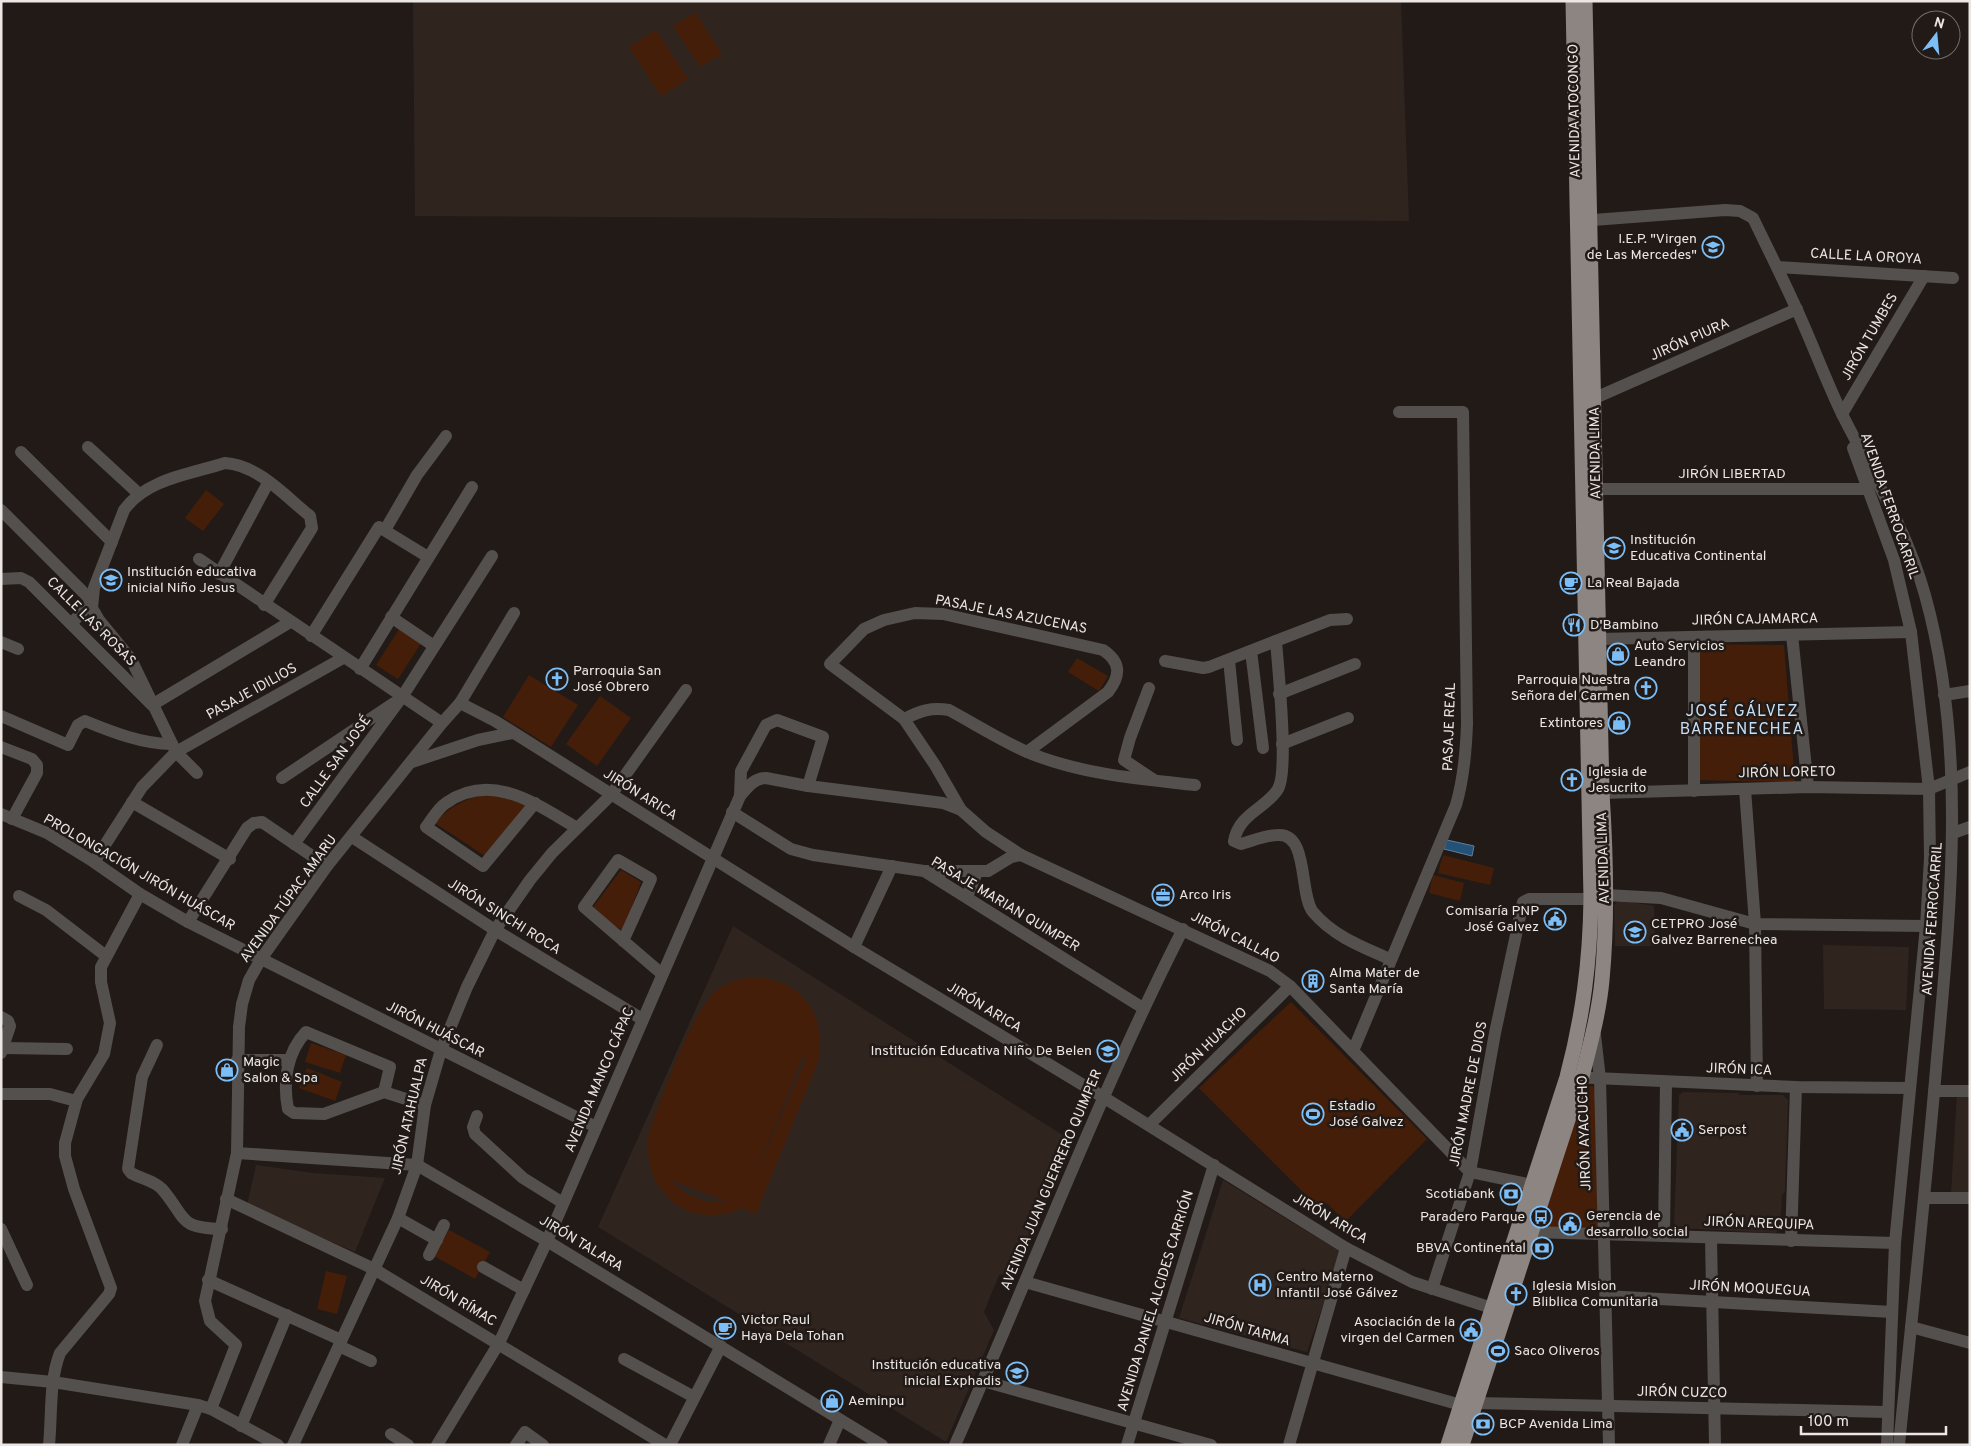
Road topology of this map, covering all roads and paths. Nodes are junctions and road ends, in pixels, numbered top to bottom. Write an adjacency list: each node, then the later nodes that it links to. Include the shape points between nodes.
1 (1573, 1): 3 (main road, AVENIDA ATOCONGO)
2 (1585, 1): 3 (main road, AVENIDA ATOCONGO)
3 (1584, 220): 4 (street, AVENIDA FERROCARRIL, via 1740,211 1753,218); 8 (main road, AVENIDA LIMA); 104 (main road, AVENIDA LIMA)
4 (1777, 267): 5 (street, CALLE LA OROYA); 7 (street, AVENIDA FERROCARRIL)
5 (1924, 276): 6 (street, CALLE LA OROYA); 10 (street, JIRÓN TUMBES)
6 (1953, 278)
7 (1797, 309): 8 (street, JIRÓN PIURA); 10 (street, AVENIDA FERROCARRIL)
8 (1595, 398): 17 (main road, AVENIDA LIMA)
9 (1399, 412): 113 (street, PASAJE REAL, via 1463,412 1467,724 1462,784 1456,805)
10 (1842, 414): 16 (street, AVENIDA FERROCARRIL); 53 (street, AVENIDA FERROCARRIL, via 1885,494 1914,558 1934,632)
11 (446, 436): 20 (street, via 417,475)
12 (88, 447): 18 (street)
13 (21, 452): 21 (street)
14 (268, 483): 18 (street, via 249,468 225,463 161,483); 25 (street); 28 (street, via 310,516 313,522)
15 (472, 486): 23 (street)
16 (1867, 488): 17 (street, JIRÓN LIBERTAD); 34 (street, AVENIDA FERROCARRIL, via 1894,560)
17 (1597, 489): 38 (main road, AVENIDA LIMA)
18 (139, 494): 21 (street, via 124,510)
19 (1, 510): 27 (street)
20 (385, 530): 23 (street); 36 (street, via 379,527)
21 (112, 542): 27 (street)
22 (492, 556): 41 (street, CALLE SAN JOSÉ)
23 (428, 557): 30 (street)
24 (199, 560): 25 (street)
25 (219, 574): 28 (street)
26 (1, 579): 32 (street, CALLE LAS ROSAS, via 21,578 28,582)
27 (92, 601): 32 (street); 56 (street, via 95,614 131,659)
28 (264, 605): 33 (street)
29 (514, 613): 55 (street, AVENIDA TÚPAC AMARU)
30 (391, 617): 41 (street); 48 (street)
31 (1347, 619): 39 (street, via 1330,620)
32 (72, 622): 56 (street, CALLE LAS ROSAS)
33 (290, 622): 36 (street); 56 (street)
34 (1911, 632): 35 (street, JIRÓN CAJAMARCA); 78 (street, AVENIDA FERROCARRIL)
35 (1792, 635): 37 (street, JIRÓN CAJAMARCA); 76 (street)
36 (311, 636): 44 (street)
37 (1694, 637): 38 (street, JIRÓN CAJAMARCA); 79 (street)
38 (1599, 639): 80 (main road, AVENIDA LIMA)
39 (1276, 641): 43 (street); 52 (street)
40 (1, 642): 42 (street)
41 (434, 646): 54 (street, CALLE SAN JOSÉ)
42 (18, 649)
43 (1251, 651): 45 (street); 66 (street)
44 (343, 658): 48 (street); 65 (street, PASAJE IDILIOS)
45 (1229, 660): 46 (street, via 1203,668); 62 (street)
46 (1165, 661)
47 (1355, 664): 52 (street)
48 (360, 669): 54 (street)
49 (1149, 688): 73 (street, via 1124,760)
50 (686, 690): 81 (street, JIRÓN ATAHUALPA)
51 (1970, 691): 53 (street)
52 (1279, 694): 63 (street)
53 (1944, 695): 72 (street, AVENIDA FERROCARRIL)
54 (402, 697): 60 (street); 71 (street); 92 (street, CALLE SAN JOSÉ)
55 (460, 703): 60 (street, AVENIDA TÚPAC AMARU); 61 (street, JIRÓN ARICA)
56 (152, 705): 65 (street)
57 (1, 716): 65 (street, via 68,745 78,725 85,721 115,733)
58 (1348, 718): 63 (street)
59 (904, 719): 67 (street, via 923,710 949,710); 67 (street, PASAJE LAS AZUCENAS, via 830,664 864,629 884,620 915,613 943,614 1103,650 1112,655 1118,671 1115,684 1108,692); 85 (street)
60 (442, 722): 68 (street, AVENIDA TÚPAC AMARU)
61 (512, 733): 68 (street, via 478,740); 81 (street, JIRÓN ARICA)
62 (1237, 740)
63 (1282, 744): 113 (street, via 1280,784 1276,793 1251,812 1234,841 1241,844 1277,834 1293,841 1301,861 1312,912 1339,936)
64 (1, 747): 87 (street, via 32,759 38,766 37,773)
65 (174, 748): 70 (street); 83 (street, PASAJE IDILIOS)
66 (1263, 748)
67 (1027, 752): 73 (street, via 1118,776)
68 (412, 762): 91 (street, AVENIDA TÚPAC AMARU)
69 (1970, 772): 72 (street, JIRÓN LORETO)
70 (197, 773)
71 (282, 778)
72 (1952, 778): 78 (street, JIRÓN LORETO); 90 (street, AVENIDA FERROCARRIL)
73 (1155, 780): 75 (street)
74 (808, 786): 82 (street, via 759,778); 82 (street, AVENIDA MANCO CÁPAC, via 823,737 777,720 766,725 741,771); 85 (street, via 943,803)
75 (1195, 786)
76 (1808, 787): 77 (street, JIRÓN LORETO); 78 (street, JIRÓN LORETO)
77 (1745, 789): 79 (street, JIRÓN LORETO); 106 (street)
78 (1929, 789): 107 (street, AVENIDA FERROCARRIL, via 1930,858)
79 (1694, 791): 80 (street, JIRÓN LORETO)
80 (1602, 793): 104 (main road, AVENIDA LIMA)
81 (611, 794): 89 (street, JIRÓN ATAHUALPA); 95 (street, JIRÓN ARICA)
82 (740, 796): 86 (street, AVENIDA MANCO CÁPAC)
83 (132, 802): 94 (street); 96 (street, PASAJE IDILIOS)
84 (534, 803): 84 (street, via 518,794 488,788 463,793 444,804 426,826 483,866); 89 (street)
85 (961, 810): 93 (street, JIRÓN CALLAO, via 986,832)
86 (732, 812): 95 (street, AVENIDA MANCO CÁPAC); 98 (street, PASAJE MARIAN QUIMPER, via 791,849)
87 (7, 817): 96 (street, PROLONGACIÓN JIRÓN HUÁSCAR, via 47,833)
88 (1970, 827): 90 (street)
89 (577, 828): 109 (street, JIRÓN ATAHUALPA, via 530,880)
90 (1954, 833): 134 (street, AVENIDA FERROCARRIL)
91 (352, 837): 97 (street, AVENIDA TÚPAC AMARU); 109 (street, JIRÓN SINCHI ROCA)
92 (294, 844): 94 (street, via 262,822 254,823); 97 (street)
93 (1022, 855): 100 (street, via 1011,857 988,871); 108 (street, JIRÓN CALLAO)
94 (230, 859): 105 (street)
95 (713, 859): 111 (street, JIRÓN ARICA); 115 (street, AVENIDA MANCO CÁPAC)
96 (94, 862): 101 (street, PROLONGACIÓN JIRÓN HUÁSCAR)
97 (327, 866): 114 (street, AVENIDA TÚPAC AMARU)
98 (892, 866): 99 (street, PASAJE MARIAN QUIMPER); 111 (street)
99 (924, 871): 100 (street); 103 (street, PASAJE MARIAN QUIMPER)
100 (976, 872): 103 (street)
101 (140, 894): 105 (street, PROLONGACIÓN JIRÓN HUÁSCAR); 112 (street)
102 (19, 896): 112 (street, via 46,910)
103 (967, 897): 117 (street, PASAJE MARIAN QUIMPER)
104 (1599, 897): 106 (street, via 1661,898); 120 (main road, AVENIDA LIMA, via 1602,981); 128 (main road, AVENIDA LIMA, via 1578,1035); 147 (street, JIRÓN MADRE DE DIOS, via 1529,899 1523,902)
105 (188, 922): 114 (street, PROLONGACIÓN JIRÓN HUÁSCAR)
106 (1755, 924): 107 (street); 131 (street)
107 (1926, 926): 133 (street, AVENIDA FERROCARRIL)
108 (1183, 929): 116 (street, JIRÓN CALLAO, via 1270,971); 117 (street, AVENIDA JUAN GUERRERO QUIMPER)
109 (495, 930): 119 (street, JIRÓN SINCHI ROCA); 124 (street, JIRÓN ATAHUALPA)
110 (623, 941): 110 (street, via 584,907 618,860 651,879); 115 (street)
111 (854, 947): 138 (street, JIRÓN ARICA)
112 (106, 956): 139 (street, via 101,967 101,982 110,1023 104,1054 82,1086)
113 (1390, 959): 125 (street, PASAJE REAL)
114 (261, 960): 124 (street, JIRÓN HUÁSCAR); 126 (street, AVENIDA TÚPAC AMARU, via 249,980 242,1004)
115 (662, 974): 119 (street, AVENIDA MANCO CÁPAC)
116 (1290, 986): 125 (street, JIRÓN CALLAO); 142 (street, JIRÓN HUACHO)
117 (1143, 1008): 138 (street, AVENIDA JUAN GUERRERO QUIMPER)
118 (1, 1017): 123 (street, via 10,1024)
119 (642, 1019): 143 (street, AVENIDA MANCO CÁPAC)
120 (1594, 1030): 128 (main road, AVENIDA LIMA); 129 (street, JIRÓN AYACUCHO)
121 (156, 1045): 156 (street, via 142,1077 128,1169 161,1188 182,1219 190,1225)
122 (67, 1049): 123 (street)
123 (2, 1050)
124 (441, 1050): 140 (street, JIRÓN ATAHUALPA); 143 (street, JIRÓN HUÁSCAR)
125 (1353, 1051): 147 (street, JIRÓN CALLAO)
126 (237, 1060): 127 (street); 144 (street, AVENIDA TÚPAC AMARU)
127 (288, 1060): 136 (street, via 306,1032 390,1067); 136 (street, via 286,1101 288,1110 294,1113 324,1114)
128 (1575, 1077): 129 (street, JIRÓN ICA); 148 (main road, AVENIDA LIMA); 157 (main road, AVENIDA LIMA)
129 (1600, 1079): 130 (street, JIRÓN ICA); 158 (street, JIRÓN AYACUCHO)
130 (1666, 1082): 131 (street, JIRÓN ICA); 159 (street)
131 (1757, 1086): 132 (street, JIRÓN ICA)
132 (1796, 1088): 133 (street, JIRÓN ICA); 163 (street)
133 (1909, 1088): 164 (street, AVENIDA FERROCARRIL)
134 (1934, 1091): 135 (street); 149 (street, AVENIDA FERROCARRIL)
135 (1970, 1091)
136 (384, 1092): 140 (street)
137 (1, 1094): 139 (street, via 50,1094)
138 (1103, 1097): 142 (street, JIRÓN ARICA); 170 (street, AVENIDA JUAN GUERRERO QUIMPER)
139 (76, 1101): 190 (street, via 64,1156 111,1288 60,1353)
140 (425, 1105): 145 (street, JIRÓN ATAHUALPA)
141 (477, 1116): 152 (street, via 473,1127 481,1140 523,1178)
142 (1149, 1125): 146 (street, JIRÓN ARICA)
143 (596, 1127): 152 (street, AVENIDA MANCO CÁPAC)
144 (237, 1153): 145 (street, JIRÓN TALARA); 151 (street, AVENIDA TÚPAC AMARU)
145 (417, 1165): 153 (street, JIRÓN ATAHUALPA); 162 (street, JIRÓN TALARA)
146 (1214, 1165): 165 (street, JIRÓN ARICA); 179 (street, AVENIDA DANIEL ALCIDES CARRIÓN)
147 (1470, 1172): 148 (street); 172 (street, JIRÓN MADRE DE DIOS)
148 (1532, 1185): 176 (main road, AVENIDA LIMA)
149 (1924, 1198): 150 (street); 180 (street, AVENIDA FERROCARRIL)
150 (1970, 1198)
151 (226, 1199): 156 (street, AVENIDA TÚPAC AMARU); 168 (street, JIRÓN RÍMAC)
152 (563, 1203): 162 (street, AVENIDA MANCO CÁPAC)
153 (398, 1218): 161 (street); 168 (street, JIRÓN ATAHUALPA)
154 (444, 1225): 161 (street)
155 (1, 1229): 171 (street)
156 (222, 1229): 169 (street, AVENIDA TÚPAC AMARU)
157 (1532, 1232): 158 (street, JIRÓN AREQUIPA); 176 (main road, AVENIDA LIMA)
158 (1604, 1234): 159 (street, JIRÓN AREQUIPA); 174 (street, JIRÓN AYACUCHO)
159 (1664, 1236): 160 (street, JIRÓN AREQUIPA)
160 (1711, 1238): 163 (street, JIRÓN AREQUIPA); 175 (street)
161 (437, 1240): 166 (street)
162 (547, 1241): 173 (street, AVENIDA MANCO CÁPAC); 184 (street, JIRÓN TALARA)
163 (1790, 1241): 164 (street, JIRÓN AREQUIPA)
164 (1895, 1243): 177 (street, AVENIDA FERROCARRIL)
165 (1346, 1248): 172 (street, JIRÓN ARICA, via 1390,1272); 187 (street)
166 (429, 1255)
167 (483, 1267): 173 (street)
168 (374, 1269): 181 (street, JIRÓN ATAHUALPA); 182 (street, JIRÓN RÍMAC)
169 (208, 1280): 178 (street); 196 (street, AVENIDA TÚPAC AMARU, via 205,1301 210,1321 236,1345)
170 (1025, 1282): 179 (street, JIRÓN TARMA); 189 (street, AVENIDA JUAN GUERRERO QUIMPER)
171 (27, 1285)
172 (1432, 1289): 176 (street, JIRÓN ARICA)
173 (524, 1290): 182 (street, AVENIDA MANCO CÁPAC)
174 (1606, 1296): 175 (street, JIRÓN MOQUEGUA); 194 (street, JIRÓN AYACUCHO)
175 (1712, 1302): 177 (street, JIRÓN MOQUEGUA); 195 (street)
176 (1499, 1310): 192 (main road, AVENIDA LIMA)
177 (1892, 1312): 197 (street, AVENIDA FERROCARRIL)
178 (287, 1315): 181 (street); 200 (street)
179 (1166, 1323): 187 (street, JIRÓN TARMA); 199 (street, AVENIDA DANIEL ALCIDES CARRIÓN)
180 (1911, 1327): 183 (street); 223 (street, AVENIDA FERROCARRIL)
181 (340, 1343): 186 (street); 205 (street, JIRÓN ATAHUALPA)
182 (499, 1343): 207 (street, AVENIDA MANCO CÁPAC); 210 (street, JIRÓN RÍMAC)
183 (1970, 1343)
184 (720, 1346): 191 (street); 198 (street, JIRÓN TALARA)
185 (624, 1359): 191 (street)
186 (371, 1361)
187 (1312, 1363): 192 (street, JIRÓN TARMA); 217 (street)
188 (1, 1377): 190 (street)
189 (984, 1381): 199 (street); 214 (street, AVENIDA JUAN GUERRERO QUIMPER)
190 (53, 1382): 193 (street); 202 (street)
191 (694, 1397): 211 (street)
192 (1468, 1404): 194 (street, JIRÓN CUZCO); 218 (main road, AVENIDA LIMA); 219 (main road, AVENIDA LIMA)
193 (198, 1405): 196 (street); 203 (street)
194 (1608, 1406): 195 (street, JIRÓN CUZCO); 220 (street, JIRÓN AYACUCHO)
195 (1714, 1408): 197 (street, JIRÓN CUZCO); 221 (street)
196 (211, 1409): 200 (street)
197 (1887, 1412): 222 (street, AVENIDA FERROCARRIL)
198 (840, 1420): 212 (street); 213 (street, JIRÓN TALARA)
199 (1134, 1423): 215 (street, AVENIDA DANIEL ALCIDES CARRIÓN); 216 (street)
200 (241, 1426): 204 (street)
201 (391, 1434): 206 (street)
202 (48, 1445)
203 (182, 1445)
204 (278, 1445)
205 (293, 1445)
206 (408, 1445)
207 (436, 1445)
208 (516, 1445): 209 (street, via 525,1432)
209 (543, 1445)
210 (666, 1445)
211 (670, 1445)
212 (829, 1445)
213 (882, 1445)
214 (956, 1445)
215 (1127, 1445)
216 (1211, 1445)
217 (1288, 1445)
218 (1448, 1445)
219 (1462, 1445)
220 (1609, 1445)
221 (1715, 1445)
222 (1887, 1445)
223 (1898, 1445)

